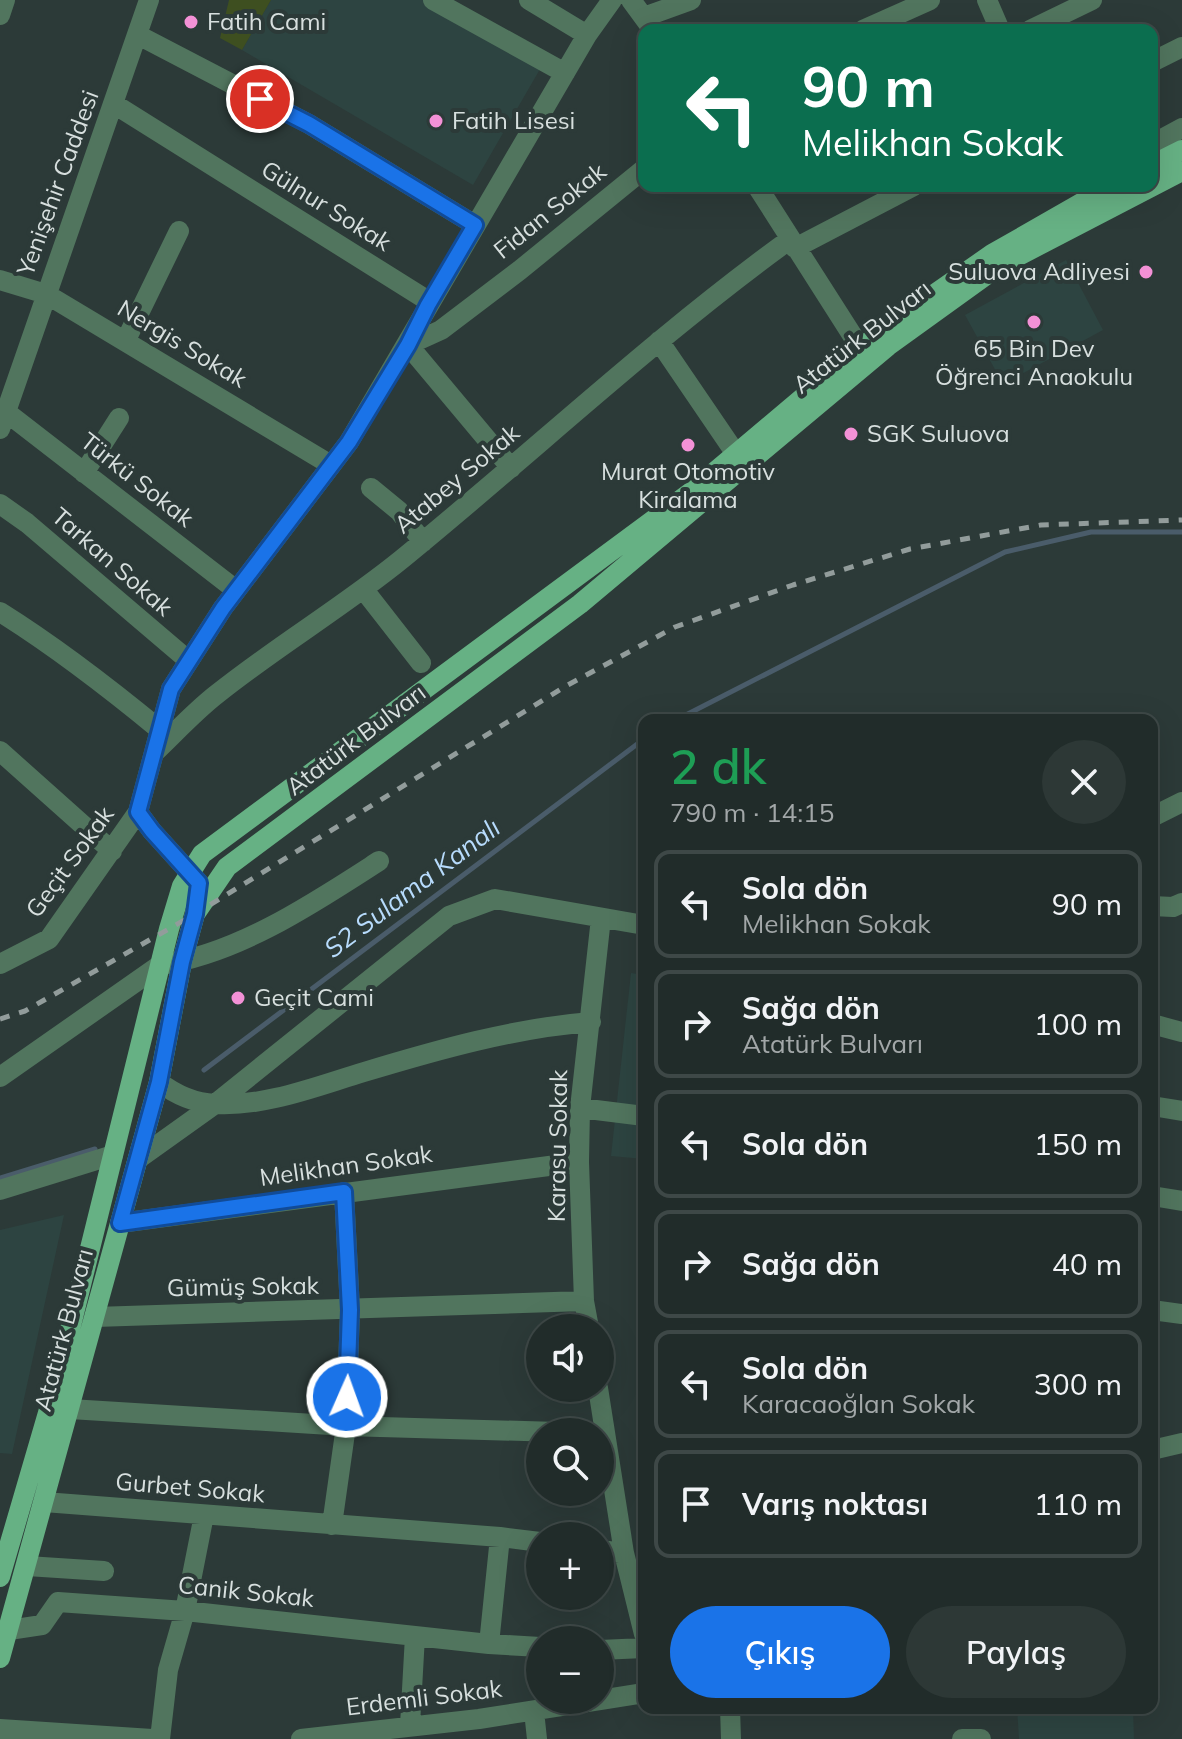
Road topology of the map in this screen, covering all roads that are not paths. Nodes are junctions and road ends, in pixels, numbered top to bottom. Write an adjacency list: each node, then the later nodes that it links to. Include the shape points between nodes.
1 (5, 0): 11 (street)
2 (149, 0): 16 (street, Yenişehir Caddesi)
3 (433, 0): 20 (street)
4 (529, 0): 17 (street)
5 (612, 0): 17 (street, Geçit Sokak)
6 (631, 0): 12 (street)
7 (691, 0): 12 (street)
8 (930, 0): 13 (street)
9 (987, 0): 14 (street)
10 (1092, 0): 15 (street)
11 (0, 15)
12 (648, 24)
13 (876, 24)
14 (997, 24)
15 (1042, 24)
16 (138, 35): 21 (street, Yenişehir Caddesi); 33 (street, via 309,124)
17 (587, 35): 20 (street, Geçit Sokak)
18 (1182, 47): 19 (street)
19 (1158, 59)
20 (565, 73): 33 (street, Geçit Sokak)
21 (114, 104): 37 (street, Yenişehir Caddesi); 38 (street, Gülnur Sokak)
22 (1182, 128): 23 (street)
23 (1158, 141)
24 (1182, 150): 25 (main road)
25 (1158, 162)
26 (1182, 171): 28 (main road, Atatürk Bulvarı)
27 (638, 174): 41 (street, Fidan Sokak, via 441,330)
28 (1158, 183)
29 (761, 192): 35 (street)
30 (901, 192): 35 (street, Atabey Sokak)
31 (1084, 192): 42 (main road, Atatürk Bulvarı, via 883,330)
32 (1142, 192): 42 (main road, Atatürk Bulvarı, via 999,266)
33 (475, 225): 38 (street, Geçit Sokak)
34 (179, 231): 39 (street)
35 (792, 244): 40 (street, Atabey Sokak, via 725,286); 42 (street)
36 (0, 280): 37 (street, Nergis Sokak)
37 (46, 294): 39 (street, Nergis Sokak); 44 (street, Yenişehir Caddesi)
38 (430, 302): 41 (street, Geçit Sokak)
39 (126, 340): 46 (street, Nergis Sokak)
40 (659, 341): 45 (street); 47 (street, Atabey Sokak)
41 (408, 345): 46 (street, Geçit Sokak); 47 (street)
42 (865, 355): 45 (main road, Atatürk Bulvarı); 68 (main road, Atatürk Bulvarı, via 580,604 227,867)
43 (119, 418): 48 (street)
44 (3, 421): 48 (street, Türkü Sokak)
45 (736, 454): 65 (main road, Atatürk Bulvarı, via 202,854)
46 (331, 465): 52 (street, Geçit Sokak)
47 (511, 468): 51 (street, Atabey Sokak)
48 (84, 473): 52 (street, Türkü Sokak)
49 (371, 488): 51 (street, via 399,511)
50 (0, 504): 55 (street, Tarkan Sokak)
51 (423, 542): 53 (street, Atabey Sokak)
52 (236, 590): 55 (street, Geçit Sokak)
53 (364, 590): 56 (street); 59 (street, Atabey Sokak, via 216,695)
54 (0, 612): 57 (street)
55 (189, 661): 57 (street, Geçit Sokak, via 171,689)
56 (421, 663)
57 (160, 730): 59 (street, Geçit Sokak)
58 (0, 751): 63 (street)
59 (154, 752): 61 (street, Geçit Sokak)
60 (1182, 802): 62 (street)
61 (138, 812): 63 (street, Geçit Sokak); 65 (street)
62 (1158, 814)
63 (112, 851): 72 (street, Geçit Sokak, via 49,939)
64 (379, 861): 71 (street, via 310,906)
65 (191, 873): 68 (street, via 199,883); 73 (main road, Atatürk Bulvarı, via 182,886)
66 (1182, 903): 67 (street)
67 (1158, 906)
68 (195, 914): 71 (main road, Atatürk Bulvarı)
69 (601, 918): 70 (street); 74 (street, Karasu Sokak); 79 (street, via 495,899 449,916)
70 (638, 924)
71 (182, 962): 73 (street); 78 (main road, Atatürk Bulvarı)
72 (0, 964)
73 (160, 965): 77 (street); 84 (main road, Atatürk Bulvarı)
74 (591, 1022): 79 (street, via 553,1025 411,1058 276,1098); 81 (street, Karasu Sokak)
75 (1158, 1026): 76 (street)
76 (1182, 1032)
77 (0, 1077)
78 (159, 1082): 79 (street, via 176,1095); 85 (main road, Atatürk Bulvarı)
79 (215, 1104): 85 (street)
80 (1158, 1107): 82 (street)
81 (580, 1108): 83 (street); 86 (street, Karasu Sokak)
82 (1182, 1111)
83 (638, 1115)
84 (113, 1155): 87 (street); 114 (main road, Atatürk Bulvarı, via 57,1382)
85 (138, 1159): 91 (main road, Atatürk Bulvarı)
86 (579, 1162): 88 (street, Melikhan Sokak); 92 (street, Karasu Sokak)
87 (0, 1190)
88 (344, 1192): 91 (street, Melikhan Sokak); 93 (street)
89 (1158, 1197): 90 (street)
90 (1182, 1201)
91 (120, 1223): 97 (main road, Atatürk Bulvarı)
92 (584, 1301): 93 (street, Gümüş Sokak); 95 (street, Karasu Sokak)
93 (350, 1310): 97 (street, Gümüş Sokak); 99 (street)
94 (1158, 1311): 96 (street)
95 (586, 1314)
96 (1182, 1314)
97 (95, 1317): 98 (main road, Atatürk Bulvarı)
98 (70, 1409): 99 (street); 104 (main road, Atatürk Bulvarı)
99 (346, 1426): 100 (street); 106 (street)
100 (526, 1431)
101 (1182, 1443): 102 (street)
102 (1158, 1449)
103 (614, 1496): 110 (street)
104 (44, 1502): 105 (street, Gurbet Sokak); 111 (main road, Atatürk Bulvarı)
105 (204, 1515): 106 (street, Gurbet Sokak); 117 (street)
106 (332, 1525): 107 (street, Gurbet Sokak)
107 (500, 1537): 108 (street, Gurbet Sokak); 120 (street)
108 (526, 1540)
109 (614, 1552): 110 (street)
110 (624, 1553): 116 (street)
111 (27, 1566): 112 (street); 118 (main road, Atatürk Bulvarı)
112 (64, 1569): 113 (street); 115 (street)
113 (104, 1571)
114 (0, 1577)
115 (58, 1602): 117 (street, Canik Sokak); 118 (street, via 42,1625)
116 (638, 1610)
117 (185, 1611): 119 (street, Canik Sokak); 133 (street, via 168,1670)
118 (9, 1630): 124 (main road, Atatürk Bulvarı)
119 (415, 1636): 120 (street, Canik Sokak); 130 (street)
120 (489, 1644): 121 (street, Canik Sokak)
121 (526, 1646)
122 (638, 1648): 123 (street)
123 (614, 1649)
124 (0, 1658)
125 (638, 1694): 126 (street, Erdemli Sokak)
126 (614, 1698)
127 (526, 1712): 130 (street, Erdemli Sokak)
128 (534, 1714): 135 (street)
129 (730, 1714): 136 (street)
130 (410, 1725): 134 (street, Erdemli Sokak)
131 (0, 1729): 132 (street)
132 (152, 1739)
133 (160, 1739)
134 (301, 1739)
135 (537, 1739)
136 (731, 1739)
137 (962, 1739): 138 (street)
138 (981, 1739)

